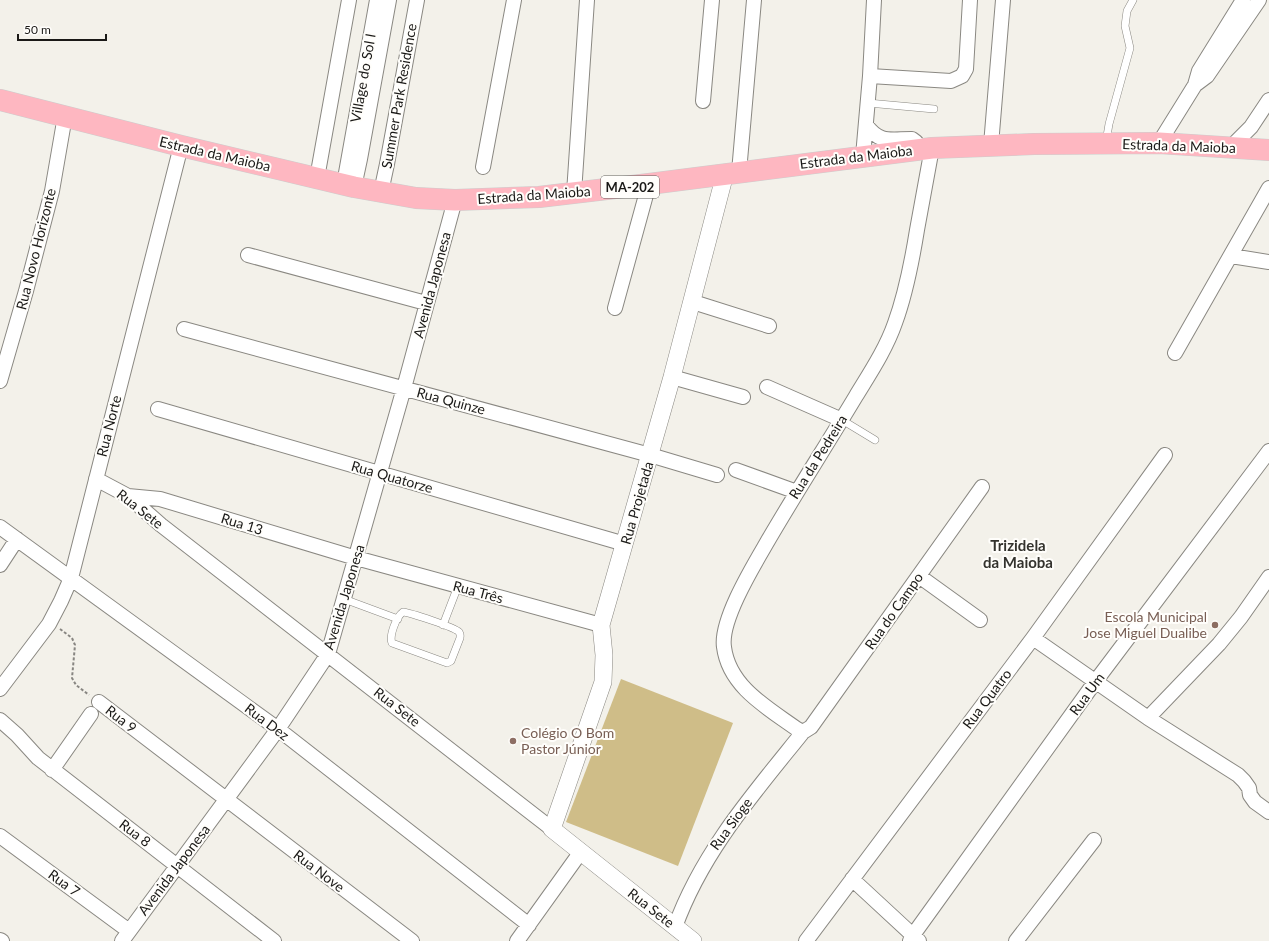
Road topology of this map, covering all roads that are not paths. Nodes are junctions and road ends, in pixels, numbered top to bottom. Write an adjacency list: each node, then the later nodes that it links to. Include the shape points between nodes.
1 (349, 0): 34 (street, Village do Sol I)
2 (377, 0): 36 (street, Village do Sol I, via 349,156)
3 (389, 0): 36 (street, via 360,159)
4 (417, 0): 38 (street, Summer Park Residence)
5 (514, 0): 32 (street)
6 (587, 0): 39 (street)
7 (712, 0): 19 (street)
8 (754, 0): 33 (street)
9 (874, 0): 15 (street)
10 (970, 0): 15 (street, via 966,69 962,76 951,81)
11 (1003, 0): 26 (street)
12 (1133, 0): 25 (lane, via 1127,11 1125,26 1130,48)
13 (1243, 0): 16 (street, via 1199,70)
14 (1259, 0): 16 (street, via 1207,76)
15 (870, 76): 20 (street)
16 (1195, 85): 24 (street)
17 (0, 100): 22 (main road, Estrada da Maioba / MA-202)
18 (1269, 100): 28 (street, via 1251,128)
19 (703, 101)
20 (868, 103): 21 (lane); 23 (street)
21 (934, 109)
22 (66, 116): 27 (main road, Estrada da Maioba / MA-202); 51 (street, Rua Novo Horizonte, via 52,190)
23 (866, 125): 29 (street, via 879,138 912,139); 31 (street)
24 (1159, 143): 25 (main road, Estrada da Maioba / MA-202); 28 (main road, Estrada da Maioba / MA-202)
25 (1105, 144): 26 (main road, Estrada da Maioba / MA-202)
26 (991, 145): 29 (main road, Estrada da Maioba / MA-202)
27 (181, 146): 34 (main road, Estrada da Maioba / MA-202); 64 (street, Rua Norte)
28 (1231, 147): 30 (main road, Estrada da Maioba / MA-202)
29 (925, 148): 31 (main road, Estrada da Maioba / MA-202); 56 (street, Rua da Pedreira, via 909,276 895,324)
30 (1269, 150)
31 (863, 156): 33 (main road, Estrada da Maioba / MA-202)
32 (483, 166)
33 (732, 173): 35 (main road, Estrada da Maioba / MA-202); 44 (street, Rua Projetada)
34 (317, 178): 36 (main road, Estrada da Maioba / MA-202)
35 (649, 184): 39 (main road, Estrada da Maioba / MA-202); 46 (street)
36 (349, 186): 38 (main road, Estrada da Maioba / MA-202)
37 (1269, 188): 42 (street)
38 (381, 192): 40 (main road, Estrada da Maioba / MA-202, via 416,198)
39 (574, 193): 40 (main road, Estrada da Maioba / MA-202)
40 (455, 200): 45 (street, Avenida Japonesa)
41 (248, 255): 45 (street)
42 (1231, 256): 43 (street); 49 (street)
43 (1269, 262)
44 (693, 302): 47 (street); 50 (street, Rua Projetada)
45 (426, 304): 53 (street, Avenida Japonesa)
46 (615, 308)
47 (769, 326)
48 (184, 329): 53 (street, Rua Quinze)
49 (1176, 353)
50 (672, 377): 54 (street); 59 (street, Rua Projetada)
51 (0, 381)
52 (767, 387): 56 (street)
53 (404, 388): 59 (street, Rua Quinze); 62 (street, Avenida Japonesa)
54 (743, 397)
55 (158, 409): 62 (street, Rua Quatorze)
56 (842, 420): 57 (lane); 66 (street, Rua da Pedreira)
57 (875, 440)
58 (1269, 451): 84 (street, Rua Um)
59 (650, 455): 63 (street, Rua Quinze); 70 (street, Rua Projetada)
60 (1165, 455): 82 (street, Rua Quatro)
61 (736, 470): 66 (street)
62 (379, 474): 70 (street, Rua Quatorze); 71 (street, Avenida Japonesa)
63 (717, 475)
64 (96, 479): 67 (street, Rua Sete); 75 (street, Rua Norte)
65 (982, 487): 73 (street, Rua do Campo)
66 (797, 492): 91 (street, Rua da Pedreira, via 731,611 725,629 724,647 736,678 752,697)
67 (128, 496): 71 (street, Rua 13, via 160,499); 83 (street, Rua Sete, via 179,539)
68 (0, 527): 69 (street, Rua Dez)
69 (17, 539): 72 (street); 75 (street, Rua Dez)
70 (625, 544): 81 (street, Rua Projetada)
71 (356, 558): 76 (street, Rua Três); 77 (street, Avenida Japonesa)
72 (0, 565)
73 (919, 576): 79 (street); 91 (street, Rua do Campo, via 811,727)
74 (1269, 577): 88 (street, via 1219,644)
75 (71, 578): 85 (street, Rua Norte, via 49,624); 90 (street, Rua Dez)
76 (458, 586): 80 (lane); 81 (street, Rua Três)
77 (344, 600): 78 (lane); 83 (street, Avenida Japonesa)
78 (398, 619): 80 (lane, via 400,613 406,612); 80 (lane, via 391,638 392,644 448,663 453,659 460,634)
79 (980, 620)
80 (443, 625)
81 (601, 625): 95 (street, Rua Projetada, via 603,682)
82 (1033, 638): 84 (street); 100 (street, Rua Quatro)
83 (328, 654): 90 (street, Avenida Japonesa); 95 (street, Rua Sete)
84 (1095, 682): 88 (street); 104 (street, Rua Um)
85 (0, 689)
86 (98, 702): 93 (street, Rua 9)
87 (91, 714): 92 (street)
88 (1148, 718): 94 (street, via 1238,775 1247,784 1255,802)
89 (0, 720): 92 (street, Rua 8)
90 (278, 729): 93 (street, Avenida Japonesa); 101 (street, Rua Dez)
91 (803, 732): 102 (street, Rua Sioge, via 743,807 710,854 690,890)
92 (52, 770): 99 (street, Rua 8)
93 (226, 800): 99 (street, Avenida Japonesa); 106 (street, Rua Nove)
94 (1269, 812)
95 (552, 829): 98 (street, Rua Sete)
96 (0, 836): 103 (street, Rua 7)
97 (1094, 840): 110 (street)
98 (580, 853): 101 (street); 102 (street, Rua Sete)
99 (177, 865): 103 (street, Avenida Japonesa); 105 (street, Rua 8)
100 (852, 879): 104 (street); 109 (street, Rua Quatro)
101 (529, 924): 107 (street)
102 (675, 927): 108 (street, Rua Sete)
103 (126, 938)
104 (914, 939)
105 (274, 941)
106 (412, 941)
107 (517, 941)
108 (693, 941)
109 (806, 941)
110 (1016, 941)

